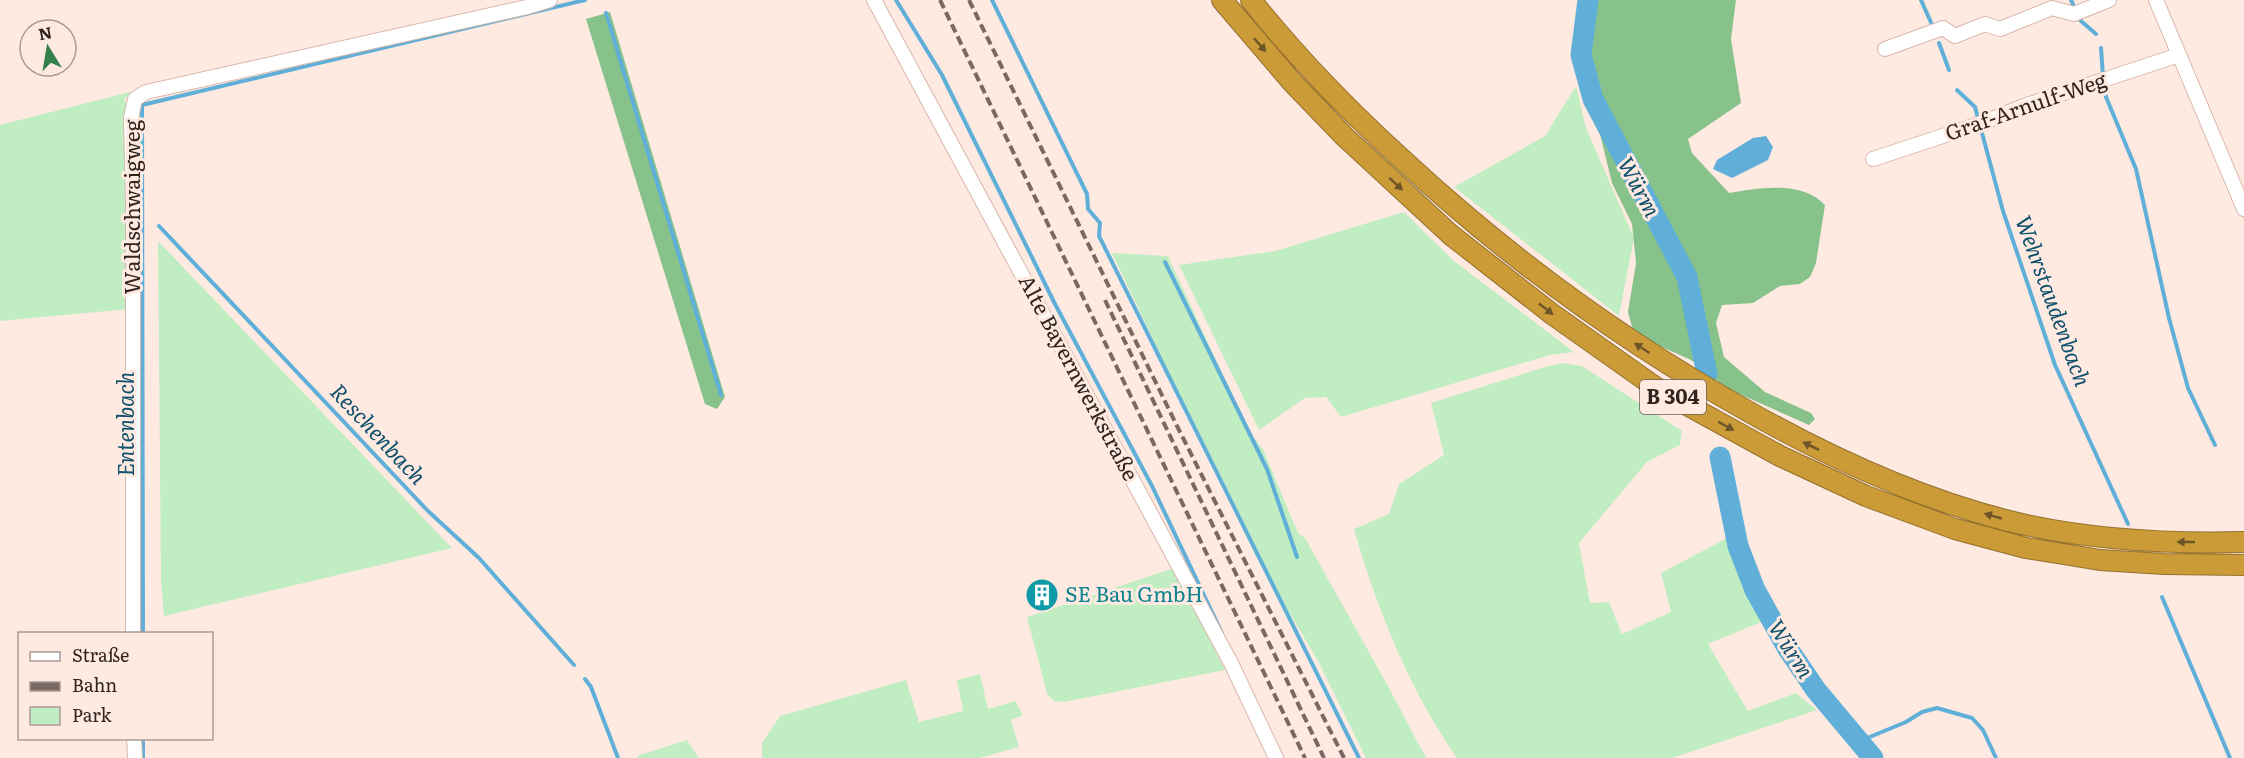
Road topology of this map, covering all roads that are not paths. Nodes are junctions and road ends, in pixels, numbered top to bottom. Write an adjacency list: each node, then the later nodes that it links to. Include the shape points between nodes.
1 (550, 0): 13 (street, Waldschwaigweg, via 146,92 135,99 131,118)
2 (874, 0): 16 (street, Alte Bayernwerkstraße, via 1231,663)
3 (1222, 0): 12 (highway, B 304, one-way to 12, via 1345,137 1451,235 1552,314 1658,389 1780,456 1866,496 1955,529 2026,548 2100,560)
4 (1251, 0): 11 (highway, B 304, one-way to 4, via 2132,540 2005,520 1875,475 1771,425 1641,348 1486,233 1360,120)
5 (2109, 0): 7 (street, via 2078,13 2052,8 2000,29 1985,24 1955,36 1943,28)
6 (2156, 0): 8 (street)
7 (1885, 49)
8 (2179, 55): 9 (street, Graf-Arnulf-Weg); 10 (street)
9 (1873, 159)
10 (2244, 209)
11 (2244, 542)
12 (2244, 564)
13 (133, 632)
14 (134, 740): 15 (street)
15 (135, 758)
16 (1276, 758)

